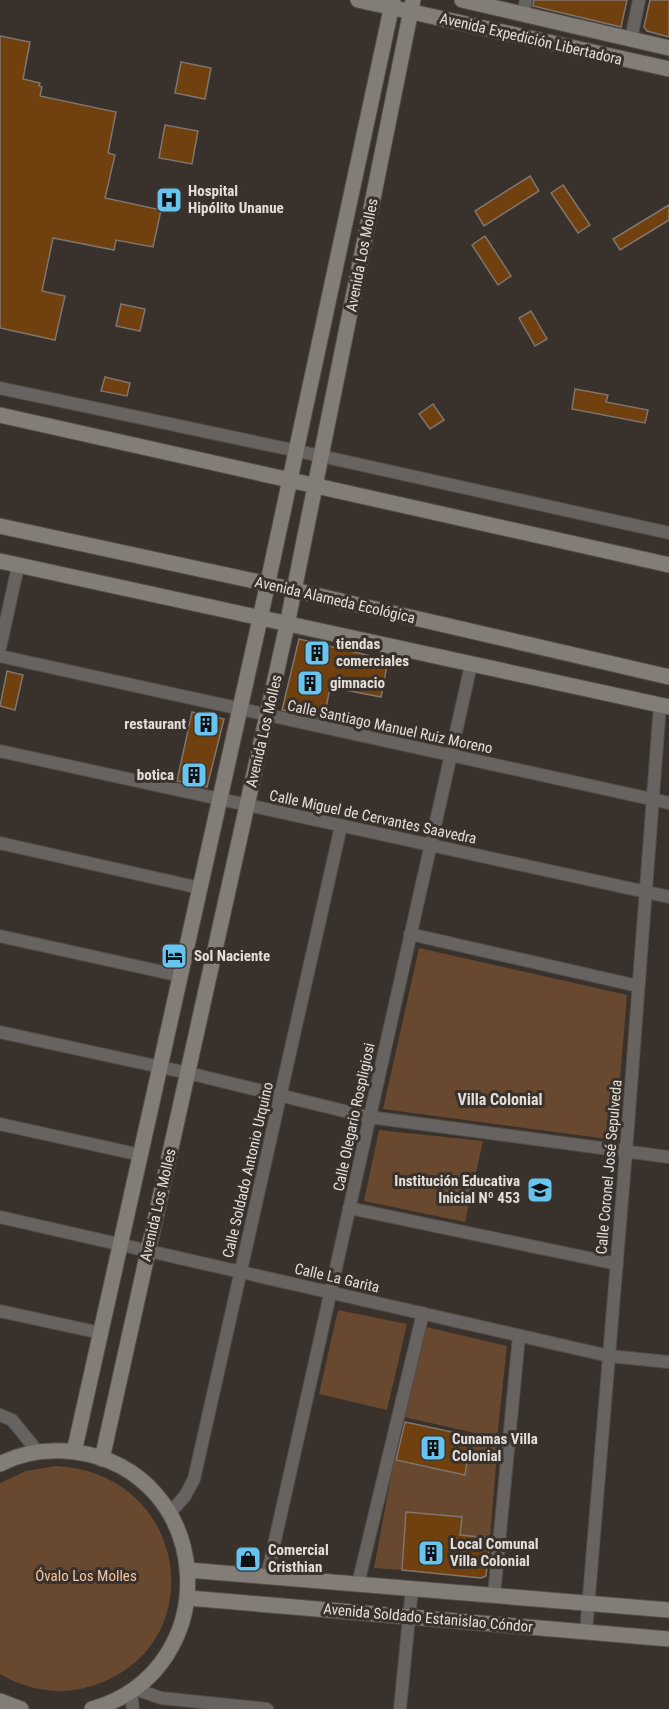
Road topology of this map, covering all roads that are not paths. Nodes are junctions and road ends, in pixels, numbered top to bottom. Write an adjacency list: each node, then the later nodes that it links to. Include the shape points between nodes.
1 (358, 0): 4 (street, Avenida Expedición Libertadora)
2 (462, 0): 6 (street, Avenida Expedición Libertadora)
3 (639, 0): 7 (street)
4 (392, 4): 5 (street, Avenida Expedición Libertadora); 12 (street, Avenida Los Molles)
5 (411, 6): 9 (street, Avenida Expedición Libertadora); 13 (street, Avenida Los Molles)
6 (525, 7): 7 (street, Avenida Expedición Libertadora)
7 (631, 39): 8 (street, Avenida Expedición Libertadora)
8 (669, 48)
9 (669, 69)
10 (0, 388): 12 (street)
11 (0, 415): 14 (street)
12 (296, 451): 13 (street); 14 (street, Avenida Los Molles)
13 (321, 456): 15 (street, Avenida Los Molles); 17 (street)
14 (290, 480): 15 (street); 21 (street, Avenida Los Molles)
15 (315, 486): 19 (street); 22 (street, Avenida Los Molles)
16 (0, 526): 21 (street, Avenida Alameda Ecológica)
17 (669, 533)
18 (0, 561): 20 (street)
19 (669, 565)
20 (18, 566): 23 (street); 25 (street)
21 (268, 584): 22 (street, Avenida Alameda Ecológica); 23 (street, Avenida Los Molles)
22 (294, 591): 24 (street, Avenida Los Molles); 28 (street, Avenida Alameda Ecológica)
23 (260, 619): 24 (street); 30 (street, Avenida Los Molles)
24 (287, 625): 27 (street); 31 (street, Avenida Los Molles)
25 (0, 648)
26 (0, 656): 30 (street, Calle Santiago Manuel Ruiz Moreno)
27 (471, 665): 29 (street); 33 (street, Calle Olegario Rospligiosi)
28 (669, 677)
29 (665, 706): 35 (street, Calle Coronel José Sepulveda)
30 (240, 709): 31 (street, Calle Santiago Manuel Ruiz Moreno); 34 (street, Avenida Los Molles)
31 (267, 715): 33 (street, Calle Santiago Manuel Ruiz Moreno); 37 (street, Avenida Los Molles)
32 (0, 751): 34 (street, Calle Miguel de Cervantes Saavedra)
33 (451, 756): 35 (street, Calle Santiago Manuel Ruiz Moreno); 40 (street, Calle Olegario Rospligiosi)
34 (220, 799): 37 (street, Calle Miguel de Cervantes Saavedra); 41 (street, Avenida Los Molles)
35 (654, 800): 36 (street, Calle Santiago Manuel Ruiz Moreno); 42 (street, Calle Coronel José Sepulveda)
36 (669, 803)
37 (247, 806): 38 (street, Calle Miguel de Cervantes Saavedra); 50 (street, Avenida Los Molles)
38 (341, 826): 40 (street, Calle Miguel de Cervantes Saavedra); 51 (street, Calle Soldado Antonio Urquino)
39 (0, 843): 41 (street)
40 (429, 845): 42 (street, Calle Miguel de Cervantes Saavedra); 44 (street, Calle Olegario Rospligiosi)
41 (200, 888): 46 (street, Avenida Los Molles)
42 (646, 892): 43 (street, Calle Miguel de Cervantes Saavedra); 47 (street, Calle Coronel José Sepulveda)
43 (669, 897)
44 (410, 934): 47 (street); 52 (street, Calle Olegario Rospligiosi)
45 (0, 936): 46 (street)
46 (181, 976): 49 (street, Avenida Los Molles)
47 (639, 986): 54 (street, Calle Coronel José Sepulveda)
48 (0, 1032): 49 (street)
49 (160, 1068): 50 (street); 55 (street, Avenida Los Molles)
50 (188, 1074): 51 (street); 60 (street, Avenida Los Molles)
51 (280, 1096): 52 (street); 62 (street, Calle Soldado Antonio Urquino)
52 (369, 1117): 54 (street); 57 (street, Calle Olegario Rospligiosi)
53 (0, 1124): 55 (street)
54 (626, 1152): 56 (street); 61 (street, Calle Coronel José Sepulveda)
55 (141, 1155): 59 (street, Avenida Los Molles)
56 (669, 1157)
57 (349, 1208): 61 (street); 63 (street, Calle Olegario Rospligiosi)
58 (0, 1217): 59 (street, Calle La Garita)
59 (121, 1244): 60 (street, Calle La Garita); 66 (street, Avenida Los Molles)
60 (148, 1250): 62 (street, Calle La Garita); 73 (street, Avenida Los Molles)
61 (617, 1264): 68 (street, Calle Coronel José Sepulveda)
62 (240, 1271): 63 (street, Calle La Garita); 75 (street, Calle Soldado Antonio Urquino, via 194,1479)
63 (331, 1292): 65 (street, Calle La Garita); 77 (street, Calle Olegario Rospligiosi)
64 (0, 1311): 66 (street)
65 (423, 1313): 67 (street, Calle La Garita); 78 (street)
66 (101, 1333): 72 (street, Avenida Los Molles)
67 (519, 1336): 68 (street, Calle La Garita); 80 (street)
68 (609, 1356): 69 (street, Calle La Garita); 82 (street, Calle Coronel José Sepulveda)
69 (669, 1362)
70 (0, 1415): 71 (street, via 12,1420)
71 (38, 1452): 72 (street); 74 (street)
72 (74, 1452): 73 (street)
73 (102, 1459): 75 (street, via 136,1478)
74 (0, 1464)
75 (169, 1514): 76 (street, via 182,1541)
76 (188, 1569): 77 (street, Avenida Soldado Estanislao Cóndor); 81 (street)
77 (267, 1576): 78 (street, Avenida Soldado Estanislao Cóndor)
78 (358, 1584): 79 (street, Avenida Soldado Estanislao Cóndor)
79 (412, 1588): 80 (street, Avenida Soldado Estanislao Cóndor); 84 (street)
80 (494, 1595): 82 (street, Avenida Soldado Estanislao Cóndor)
81 (188, 1598): 84 (street, Avenida Soldado Estanislao Cóndor); 87 (street, via 171,1649 151,1675)
82 (587, 1603): 83 (street, Avenida Soldado Estanislao Cóndor); 85 (street, Calle Coronel José Sepulveda)
83 (669, 1610)
84 (409, 1617): 85 (street, Avenida Soldado Estanislao Cóndor); 94 (street)
85 (585, 1632): 86 (street, Avenida Soldado Estanislao Cóndor)
86 (669, 1639)
87 (133, 1690): 89 (street); 91 (street); 92 (street)
88 (0, 1701): 90 (street)
89 (234, 1708): 93 (street)
90 (21, 1709)
91 (92, 1709)
92 (133, 1709)
93 (267, 1709)
94 (400, 1709)

